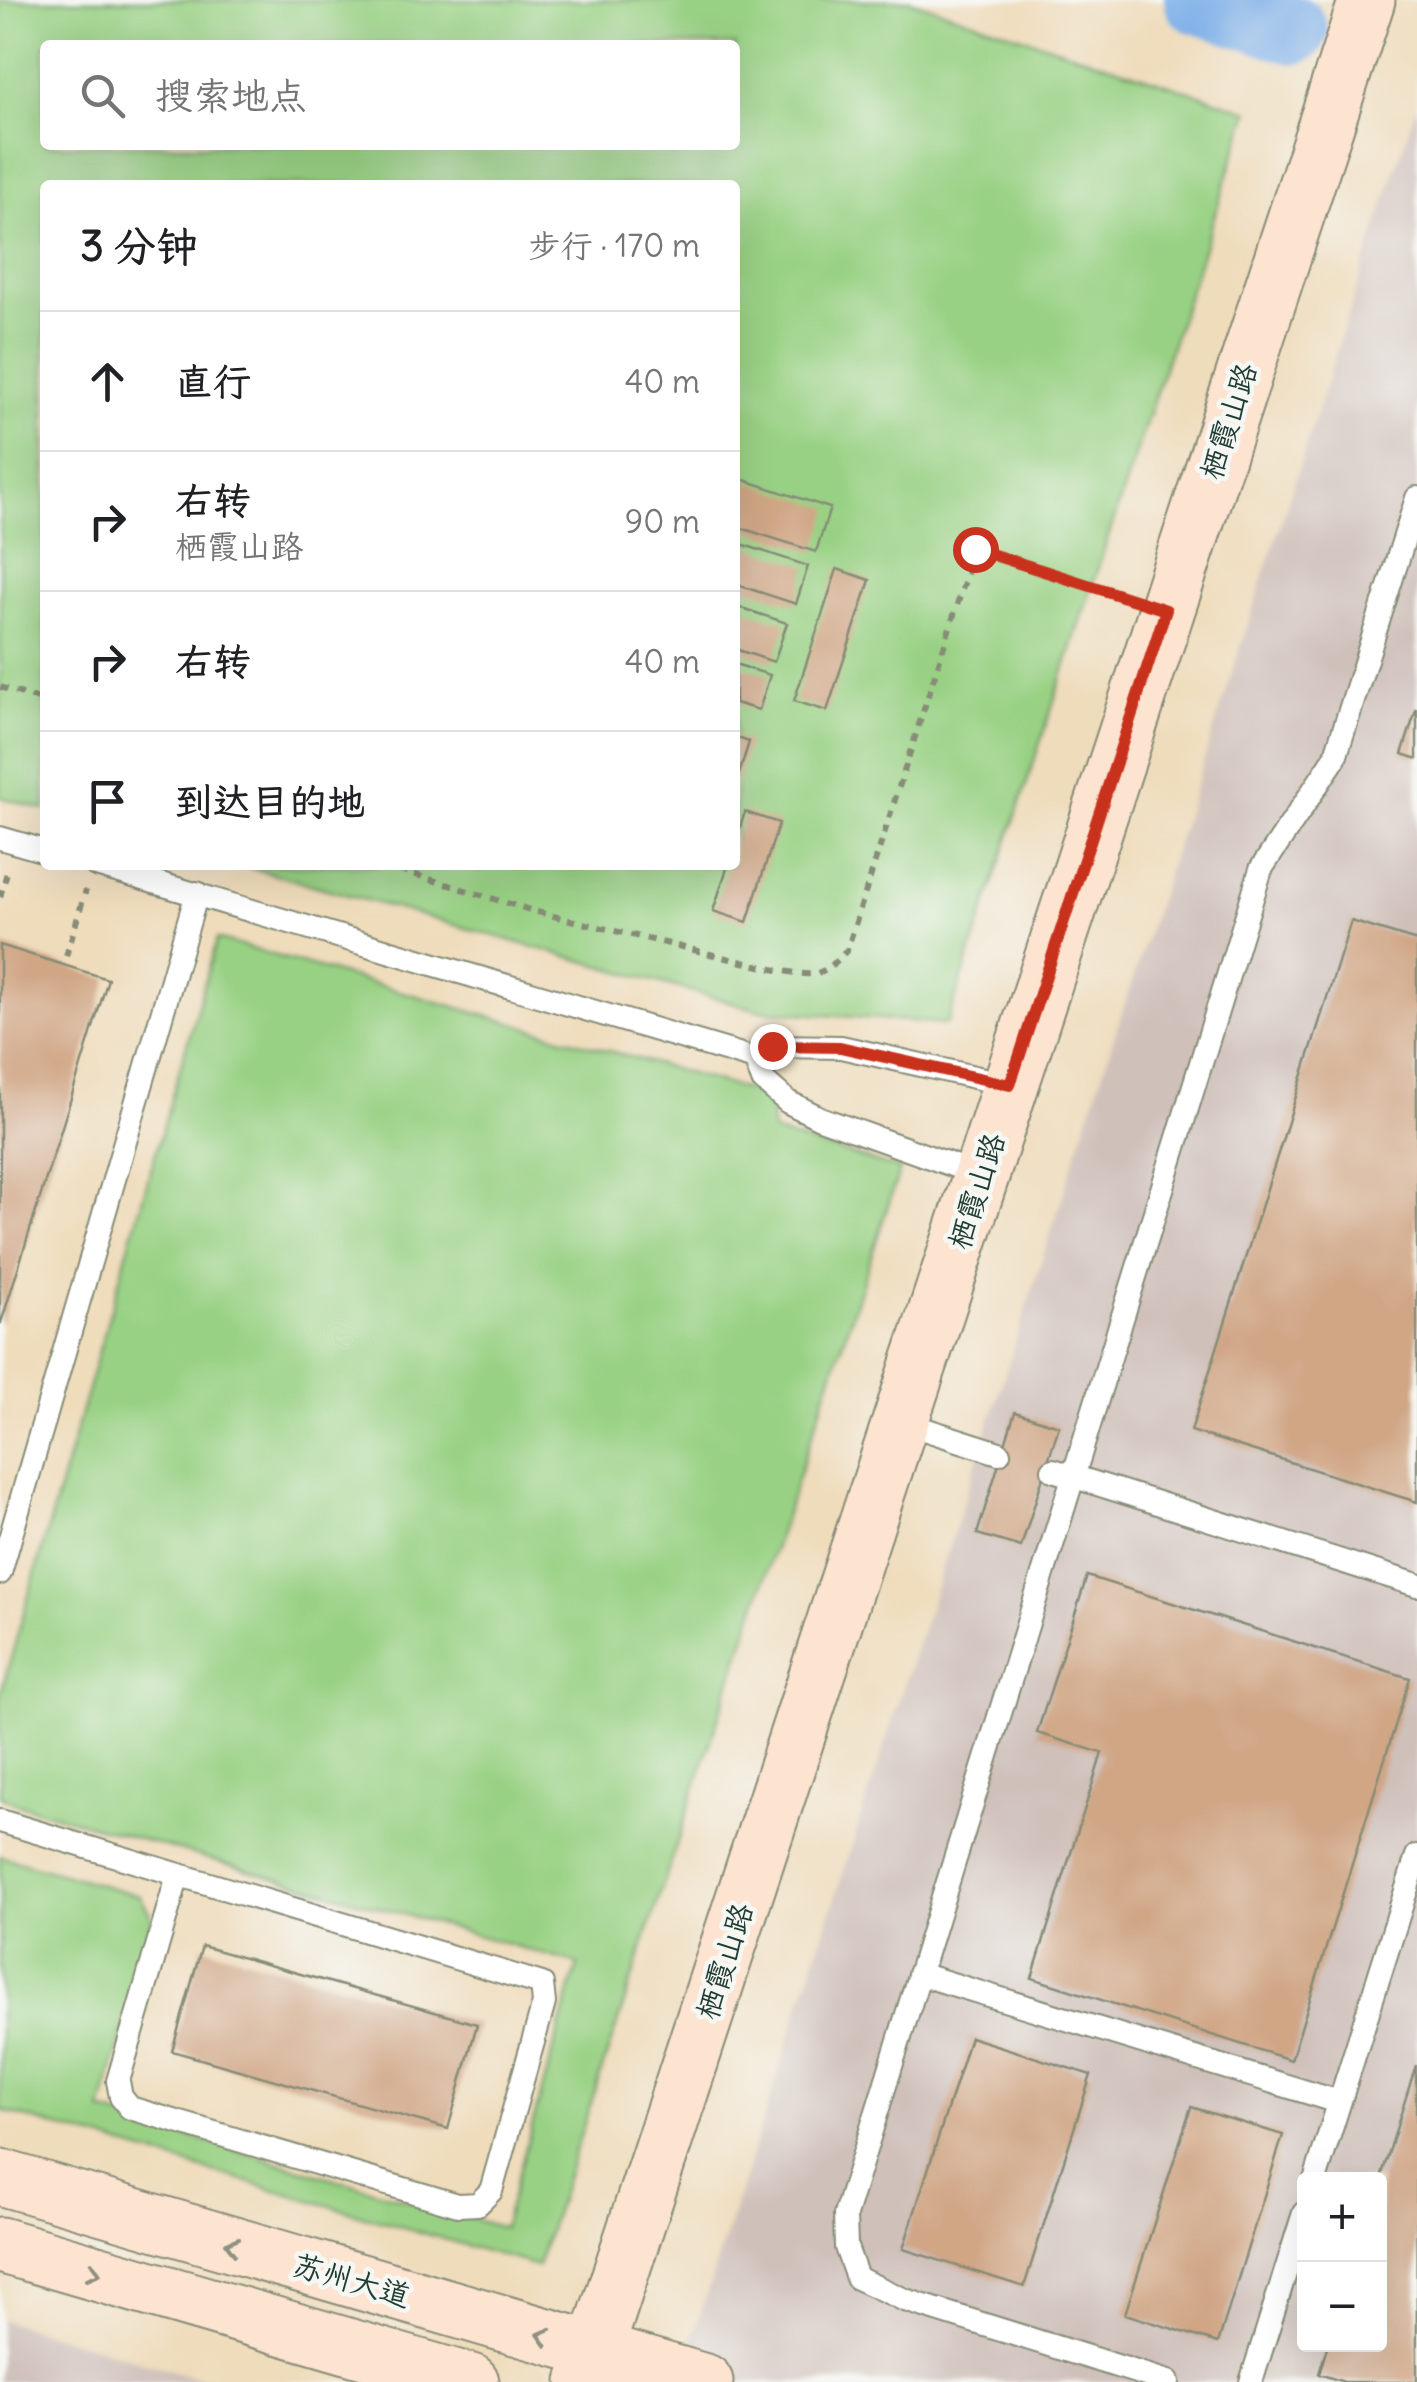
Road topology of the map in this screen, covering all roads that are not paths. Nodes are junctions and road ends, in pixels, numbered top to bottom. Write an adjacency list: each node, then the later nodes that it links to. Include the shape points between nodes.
1 (1367, 0): 8 (street, 栖霞山路)
2 (1417, 498): 12 (lane, via 1335,758 1261,869)
3 (0, 838): 4 (lane)
4 (40, 850)
5 (92, 874): 6 (lane)
6 (197, 893): 7 (lane); 13 (lane)
7 (755, 1059): 8 (lane, via 772,1046 840,1047); 9 (lane, via 763,1080 788,1102)
8 (1010, 1085): 9 (street, 栖霞山路)
9 (980, 1174): 10 (street, 栖霞山路)
10 (902, 1422): 11 (lane); 24 (street, 栖霞山路)
11 (1000, 1453)
12 (1063, 1473): 14 (lane); 18 (lane)
13 (0, 1573)
14 (1417, 1585)
15 (0, 1821): 17 (lane)
16 (1417, 1856): 19 (lane)
17 (178, 1874): 17 (lane, via 118,2080 130,2108 458,2205 478,2204 491,2192 544,2003 542,1984)
18 (919, 1974): 19 (lane); 27 (lane, via 845,2215 846,2247 857,2278 905,2300)
19 (1340, 2102): 20 (lane)
20 (1318, 2172)
21 (0, 2177): 24 (street, 苏州大道, one-way to 21)
22 (1297, 2234): 28 (lane)
23 (0, 2245): 25 (street, one-way to 25)
24 (590, 2366): 26 (street, 苏州大道)
25 (471, 2382)
26 (704, 2382)
27 (1168, 2382)
28 (1251, 2382)

